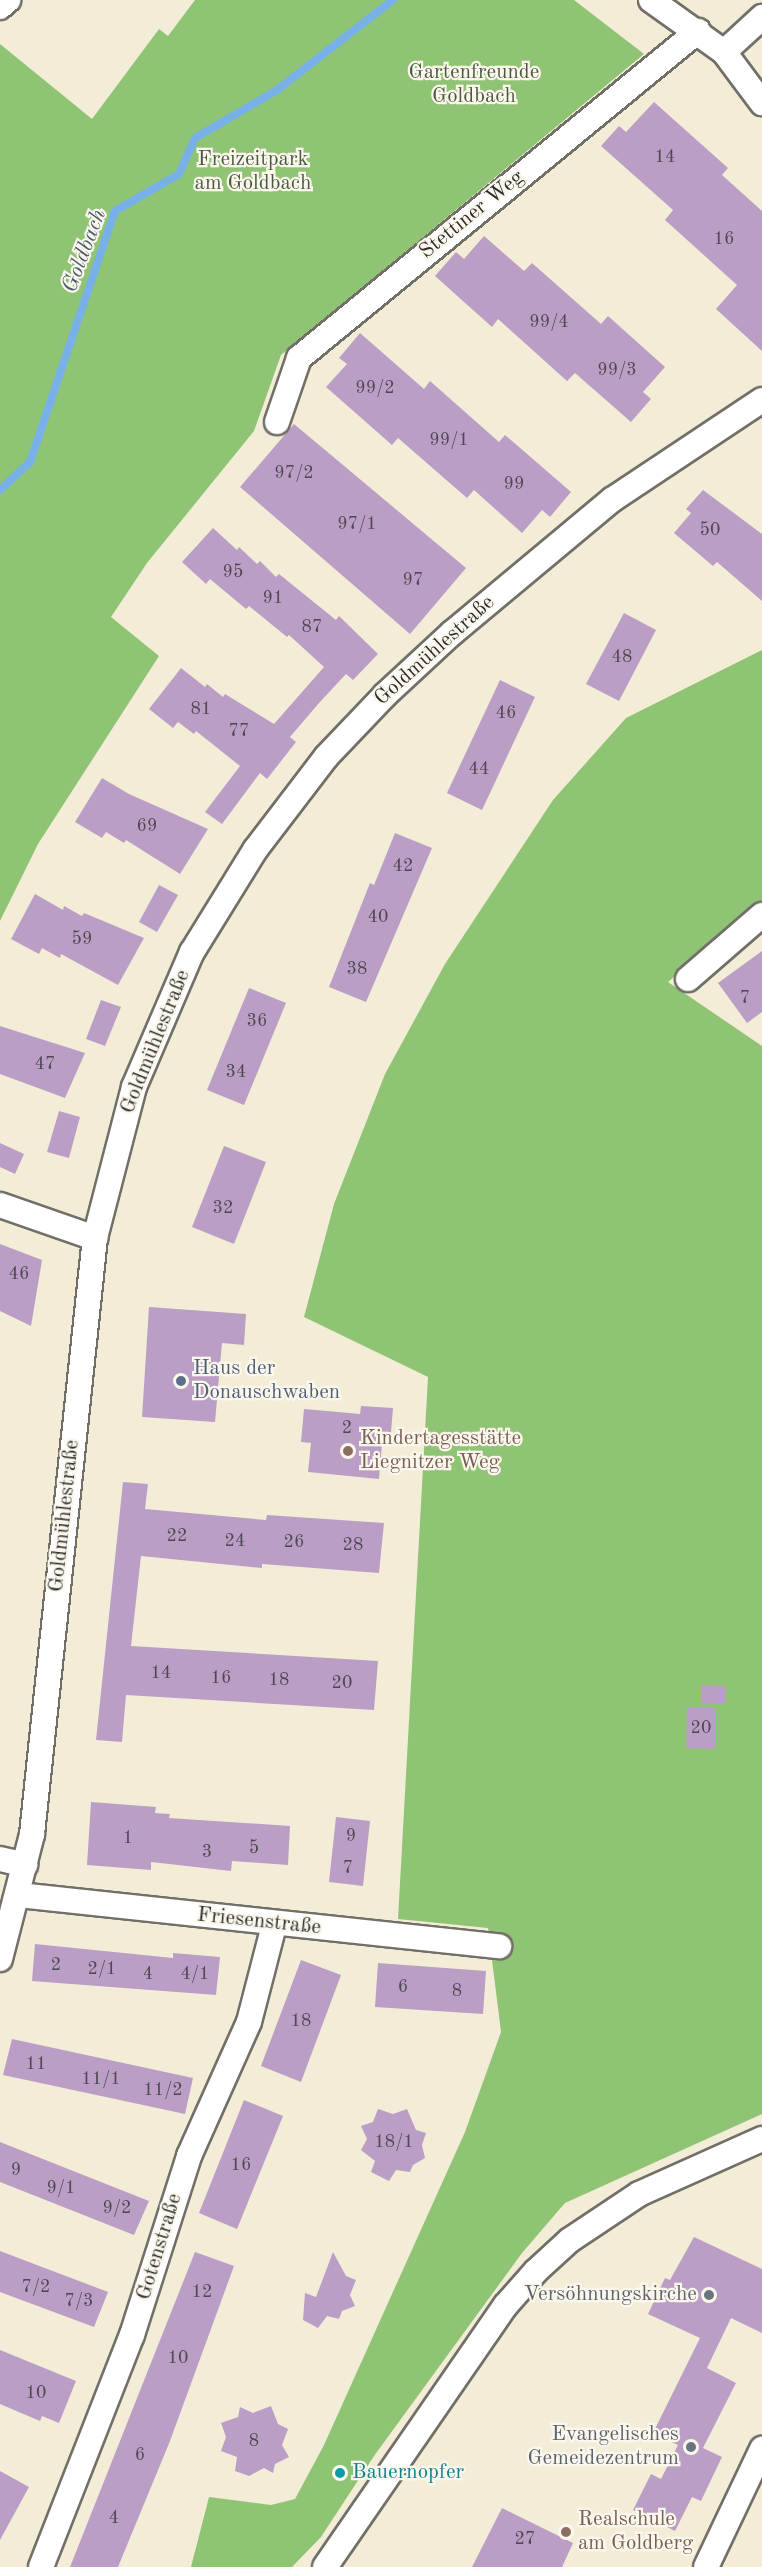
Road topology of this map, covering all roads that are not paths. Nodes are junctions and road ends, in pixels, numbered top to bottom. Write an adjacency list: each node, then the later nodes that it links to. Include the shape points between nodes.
1 (8, 0): 3 (street)
2 (651, 0): 5 (street)
3 (0, 7)
4 (762, 17): 6 (street)
5 (698, 31): 6 (street); 9 (street, Stettiner Weg, via 299,358)
6 (724, 52): 7 (street)
7 (762, 103)
8 (762, 400): 13 (street, Goldmühlestraße, via 613,499 560,542 409,672 326,757 255,850 192,952 134,1087)
9 (277, 422)
10 (762, 915): 11 (street)
11 (688, 979)
12 (0, 1205): 13 (street)
13 (95, 1238): 15 (street, Goldmühlestraße, via 32,1834)
14 (0, 1859): 15 (street)
15 (25, 1865): 16 (street, Goldmühlestraße)
16 (19, 1895): 17 (street, Friesenstraße); 19 (street, Goldmühlestraße)
17 (274, 1925): 18 (street, Friesenstraße); 22 (street, Gotenstraße, via 249,2022 189,2156 136,2326)
18 (499, 1946)
19 (0, 1959)
20 (762, 2139): 23 (street, via 639,2194 570,2240 536,2271 499,2314)
21 (762, 2449): 24 (street)
22 (40, 2567)
23 (325, 2567)
24 (706, 2567)

